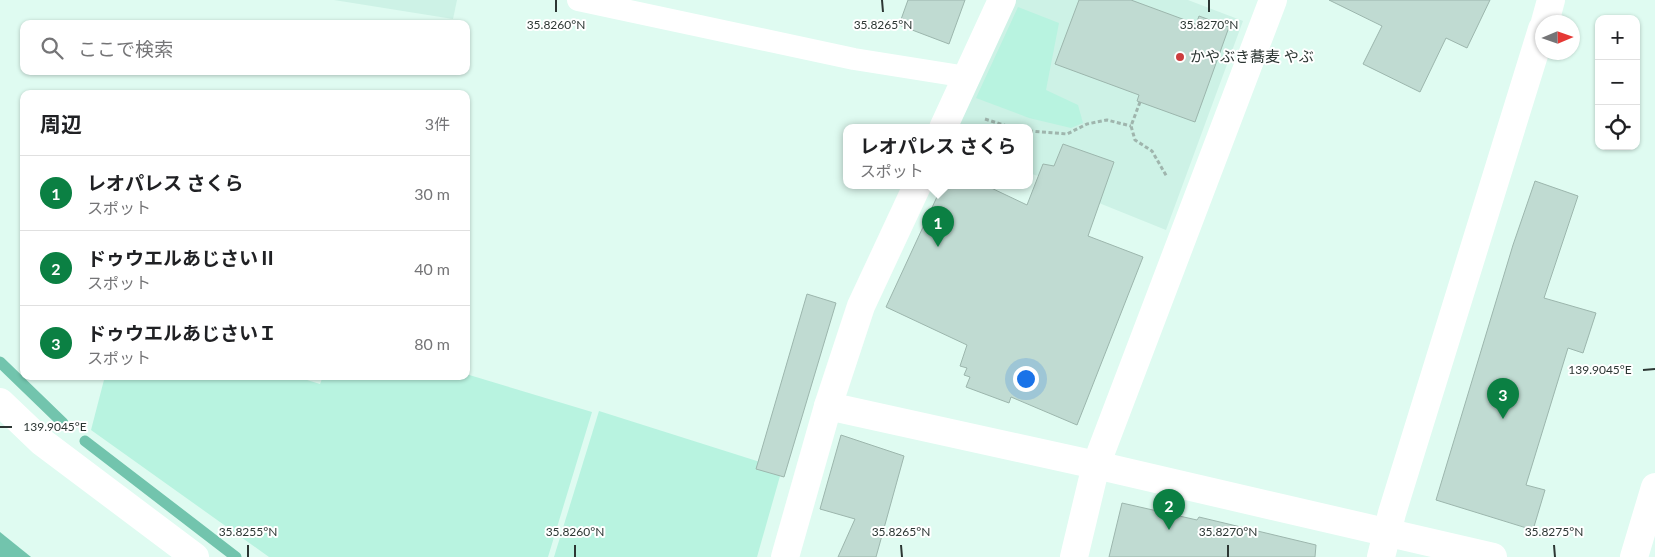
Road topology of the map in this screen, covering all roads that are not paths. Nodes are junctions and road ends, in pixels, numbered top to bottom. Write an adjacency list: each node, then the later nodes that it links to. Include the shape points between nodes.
1 (578, 0): 7 (lane, via 854,59)
2 (1002, 0): 7 (street)
3 (1273, 0): 12 (street)
4 (1552, 0): 5 (street)
5 (1547, 15)
6 (1535, 52): 14 (street)
7 (967, 77): 8 (street)
8 (945, 124)
9 (916, 189): 11 (street, via 861,306)
10 (0, 402): 15 (street, via 42,442)
11 (828, 406): 12 (street); 16 (street)
12 (1096, 465): 14 (street); 17 (street)
13 (1655, 488): 19 (street)
14 (1384, 544): 18 (street)
15 (195, 557)
16 (785, 557)
17 (1074, 557)
18 (1493, 557)
19 (1634, 557)

